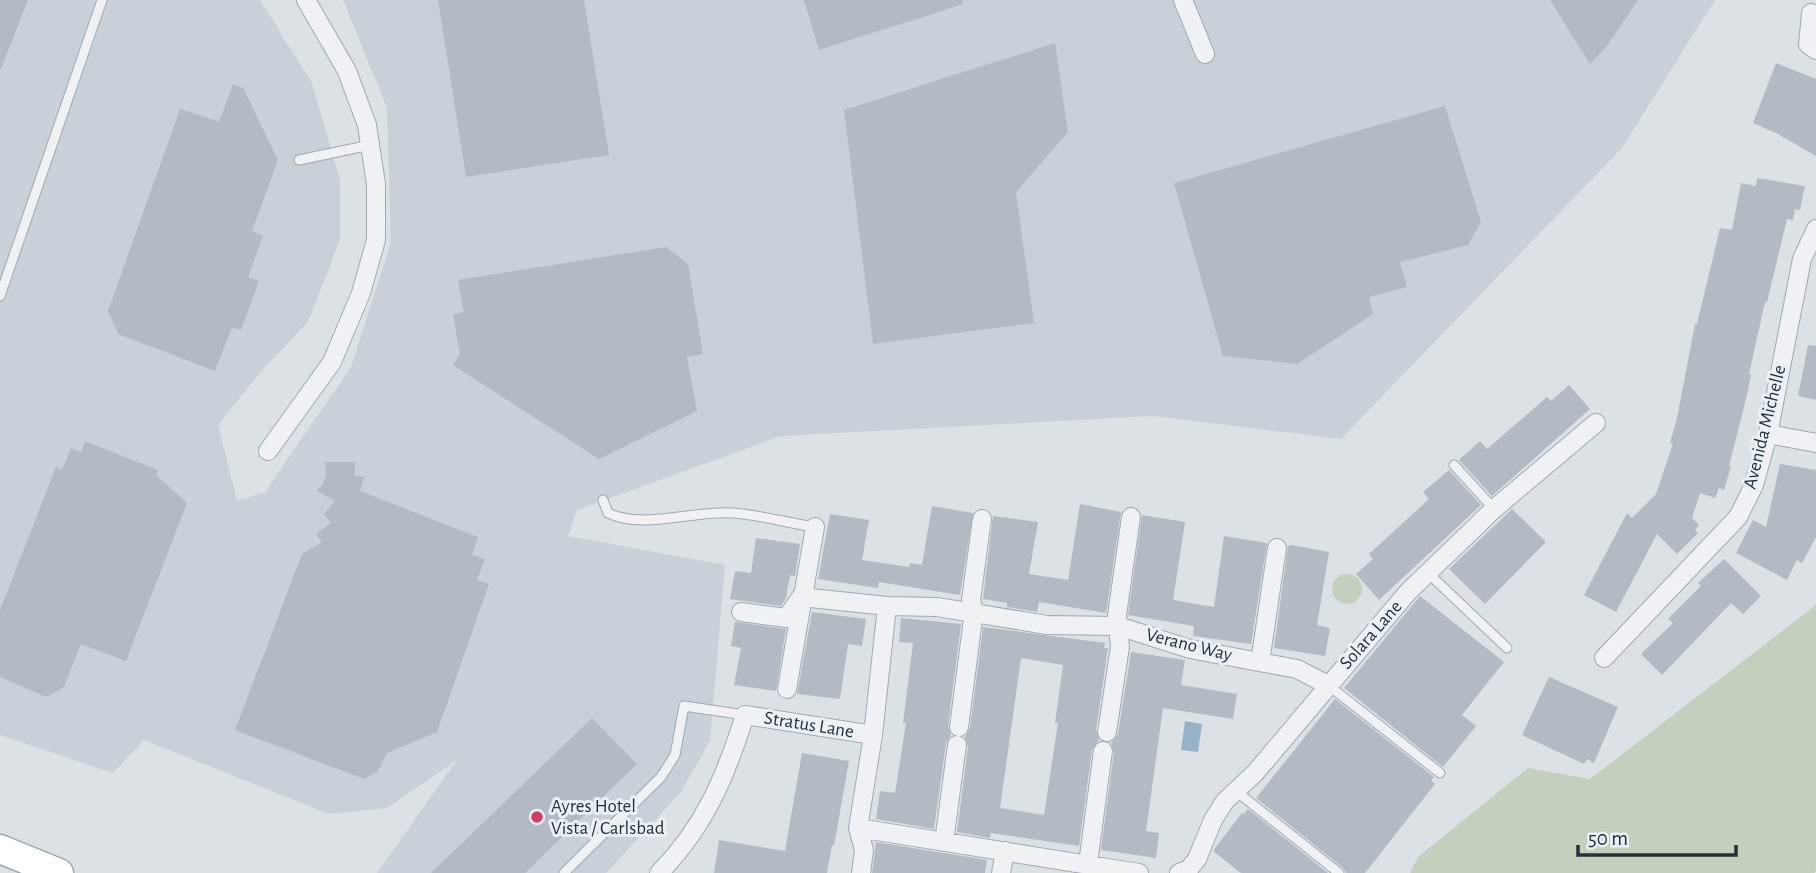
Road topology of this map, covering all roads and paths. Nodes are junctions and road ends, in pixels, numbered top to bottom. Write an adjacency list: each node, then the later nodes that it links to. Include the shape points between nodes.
1 (102, 0): 10 (lane)
2 (306, 0): 7 (street, via 347,71)
3 (1183, 0): 6 (street)
4 (1811, 13): 5 (street, via 1808,44)
5 (1816, 50)
6 (1205, 54)
7 (370, 145): 8 (lane); 14 (street, via 376,184 376,240 361,293 332,362)
8 (299, 160)
9 (1816, 229): 12 (street, Avenida Michelle, via 1802,259)
10 (0, 296)
11 (1596, 423): 17 (street, Solara Lane)
12 (1768, 433): 13 (street); 29 (street, Avenida Michelle, via 1754,485 1738,517)
13 (1816, 443)
14 (268, 451)
15 (1454, 465): 17 (lane)
16 (603, 500): 20 (lane, via 608,513 629,519 735,513)
17 (1494, 509): 22 (street, Solara Lane)
18 (1131, 516): 27 (street, Verano Way)
19 (982, 519): 25 (street, via 971,600)
20 (815, 527): 23 (street)
21 (1277, 548): 30 (street, Verano Way)
22 (1428, 573): 28 (lane); 31 (street, Solara Lane)
23 (801, 597): 24 (street, Verano Way); 26 (street, via 786,618); 32 (street)
24 (887, 606): 25 (street, Verano Way); 35 (street)
25 (974, 611): 27 (street, Verano Way, via 1047,625); 40 (street)
26 (741, 612)
27 (1118, 626): 30 (street, Verano Way, via 1190,649); 34 (street, Verano Way, via 1121,647)
28 (1507, 648)
29 (1604, 658)
30 (1260, 662): 31 (street, Verano Way, via 1297,668)
31 (1328, 685): 37 (lane); 38 (street, Solara Lane)
32 (787, 689)
33 (746, 715): 35 (street, Stratus Lane); 45 (lane, via 684,706 675,755 661,777); 46 (street, via 703,819)
34 (1107, 732)
35 (873, 736): 39 (street)
36 (1103, 751): 43 (street)
37 (1440, 773)
38 (1236, 791): 50 (street, Solara Lane, via 1213,820 1189,869); 51 (lane)
39 (858, 828): 40 (street); 47 (street, via 864,850)
40 (944, 842): 42 (street)
41 (0, 849): 44 (main road)
42 (1005, 851): 43 (street); 48 (street)
43 (1088, 864): 49 (street)
44 (59, 873)
45 (564, 873)
46 (659, 873)
47 (861, 873)
48 (1002, 873)
49 (1139, 873)
50 (1178, 873)
51 (1339, 873)

